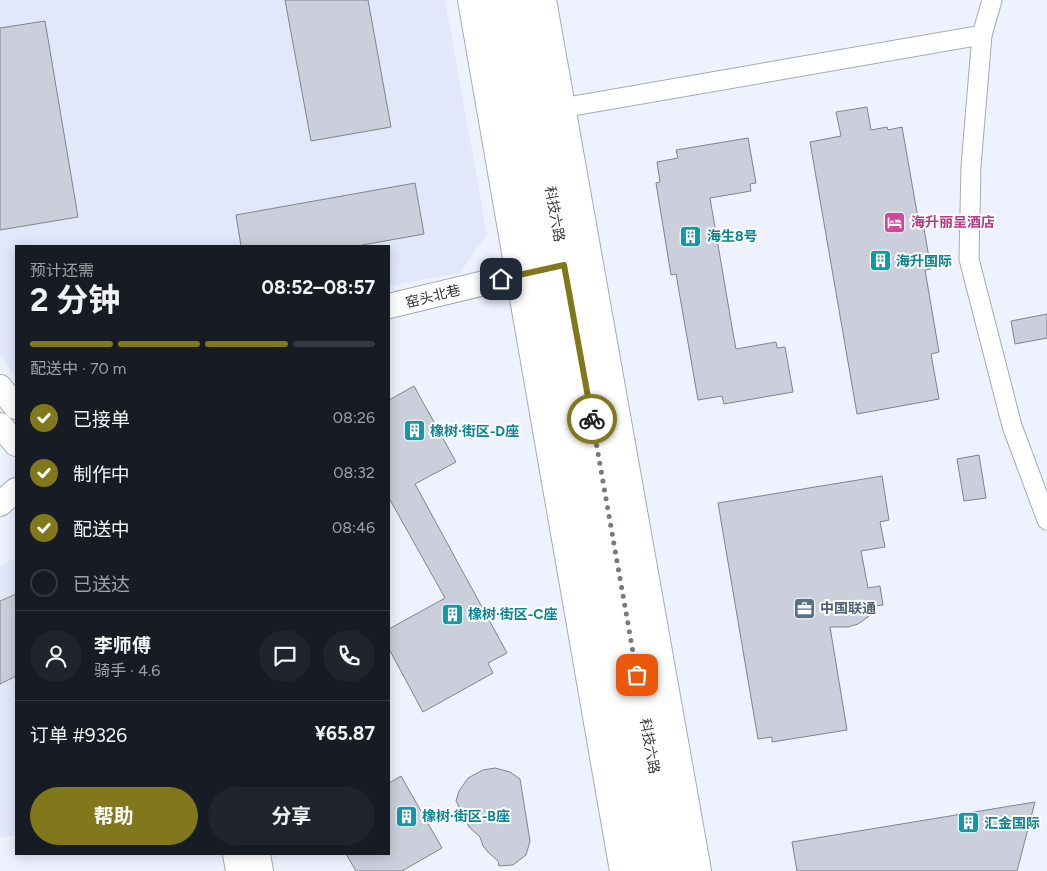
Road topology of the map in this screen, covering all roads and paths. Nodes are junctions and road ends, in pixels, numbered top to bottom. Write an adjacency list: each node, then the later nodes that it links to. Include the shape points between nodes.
1 (472, 0): 8 (main road)
2 (497, 0): 7 (main road, 科技六路)
3 (518, 0): 7 (main road, 科技六路)
4 (542, 0): 7 (main road)
5 (992, 0): 6 (street)
6 (982, 35): 7 (street); 16 (street, via 971,166 969,258 1012,426)
7 (539, 112): 8 (main road, 科技六路); 24 (main road)
8 (543, 270): 9 (street, 窑头北巷); 21 (main road); 22 (main road, 科技六路); 23 (main road, 科技六路)
9 (390, 306)
10 (0, 387): 11 (street)
11 (15, 406)
12 (0, 425): 13 (street)
13 (15, 443)
14 (15, 491): 15 (street)
15 (0, 504)
16 (1047, 520)
17 (235, 855): 19 (street)
18 (258, 855): 20 (street)
19 (238, 871)
20 (262, 871)
21 (624, 871)
22 (650, 871)
23 (672, 871)
24 (697, 871)

